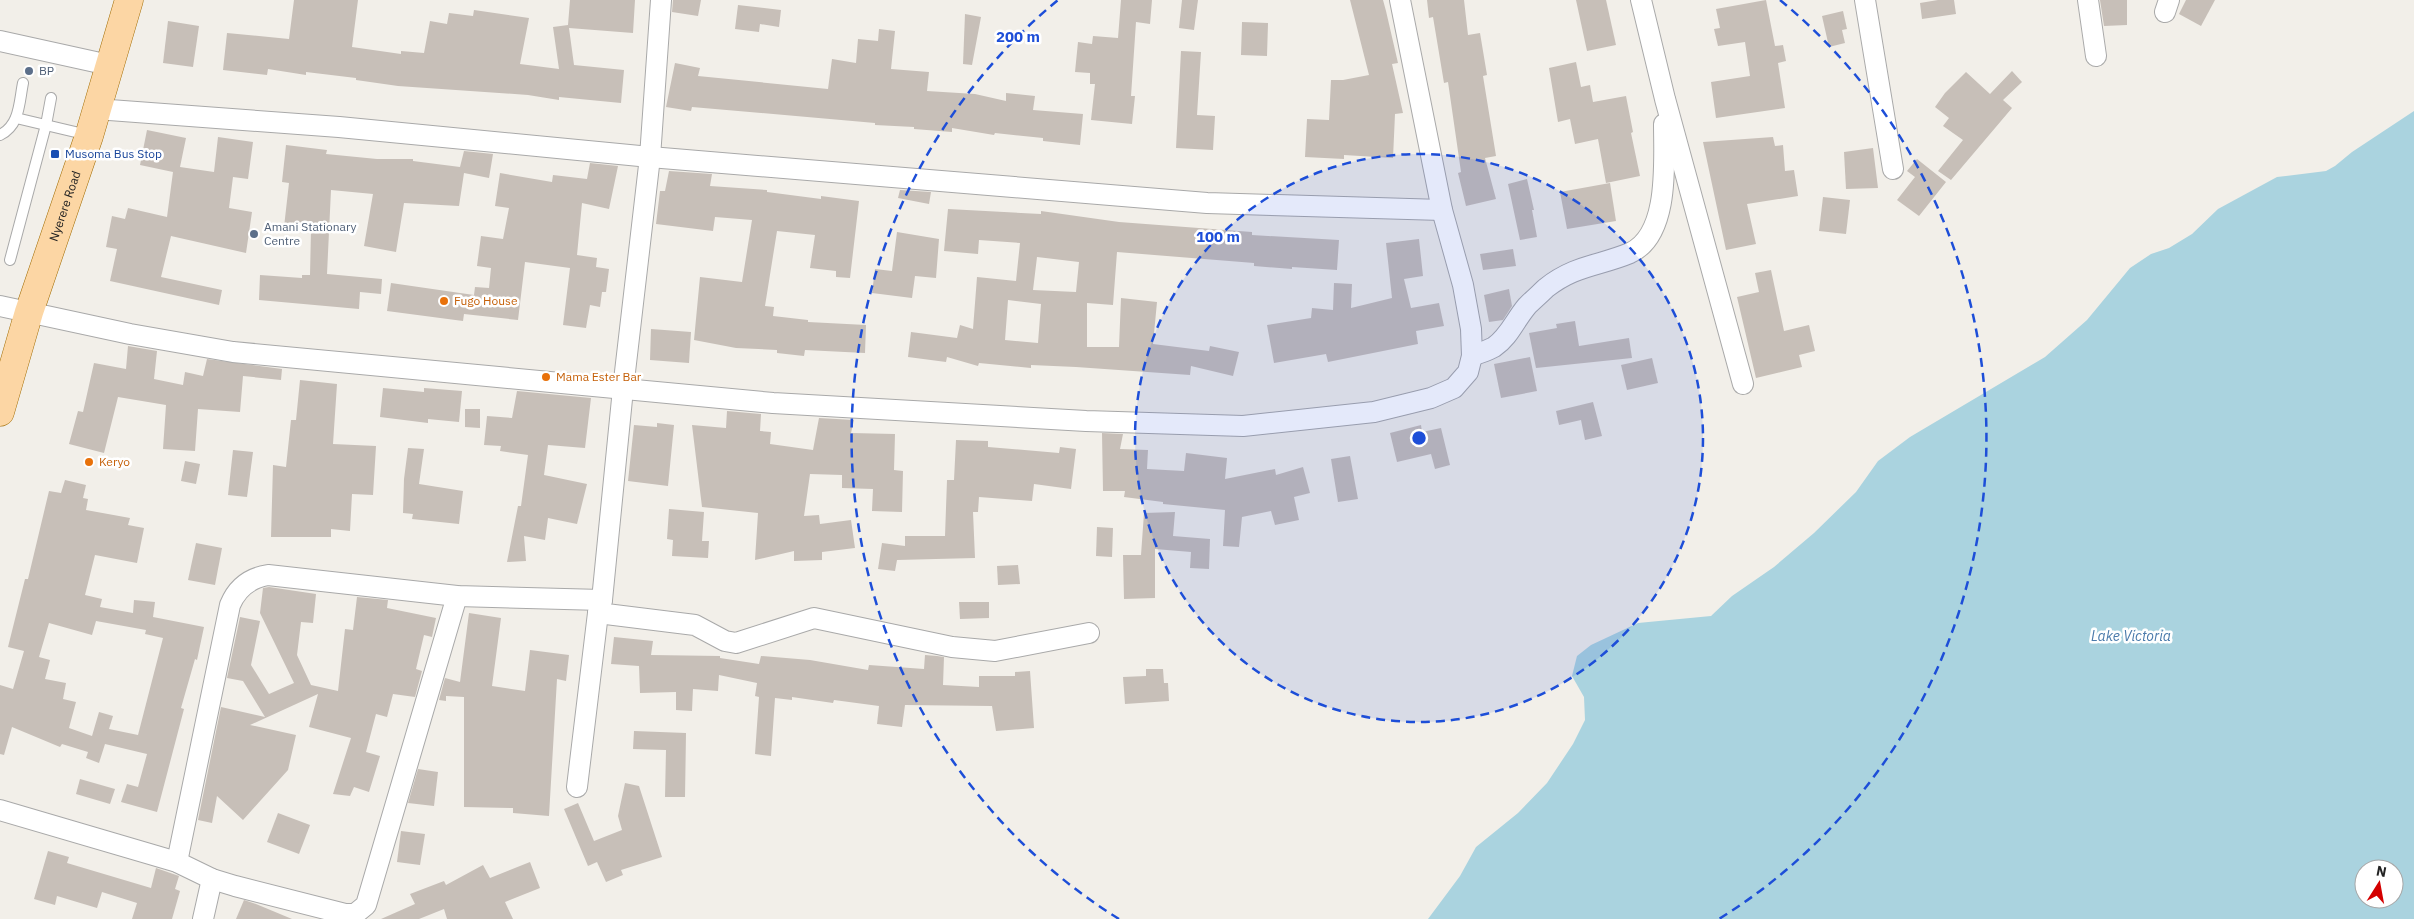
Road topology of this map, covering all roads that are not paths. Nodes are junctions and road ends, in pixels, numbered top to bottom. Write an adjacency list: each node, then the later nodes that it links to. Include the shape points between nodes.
1 (129, 0): 9 (main road, Nyerere Road)
2 (661, 0): 18 (street)
3 (1400, 0): 20 (street)
4 (1641, 0): 12 (street)
5 (1865, 0): 19 (street)
6 (2088, 0): 8 (street)
7 (0, 41): 9 (street)
8 (2096, 56)
9 (110, 65): 13 (main road, Nyerere Road)
10 (23, 83): 14 (lane)
11 (51, 98): 15 (lane)
12 (1665, 99): 24 (street, via 1660,202 1655,227 1648,238 1631,252 1562,276 1526,307 1504,338 1492,348); 25 (street)
13 (96, 109): 17 (main road, Nyerere Road); 18 (street, via 339,127)
14 (16, 118): 15 (lane); 16 (lane, via 10,130)
15 (46, 125): 17 (lane); 21 (lane)
16 (0, 135)
17 (89, 136): 23 (main road, Nyerere Road)
18 (650, 158): 20 (street, via 1207,202); 26 (street)
19 (1893, 169)
20 (1442, 210): 24 (street, via 1463,286)
21 (10, 260)
22 (0, 306): 23 (street)
23 (29, 312): 26 (street, via 233,352); 27 (main road, Nyerere Road)
24 (1472, 356): 26 (street, via 1468,372 1454,388 1431,398 1374,412 1243,426 1086,421 773,403)
25 (1743, 384)
26 (623, 389): 29 (street)
27 (0, 412)
28 (457, 596): 29 (street); 33 (street, via 268,575 249,581 234,594); 34 (street, via 366,905 361,911 345,914)
29 (600, 607): 30 (street, via 695,624 736,643 814,618 984,651); 31 (street)
30 (1088, 633)
31 (578, 787)
32 (0, 810): 33 (street)
33 (177, 862): 34 (street)
34 (212, 879): 35 (street)
35 (203, 919)

